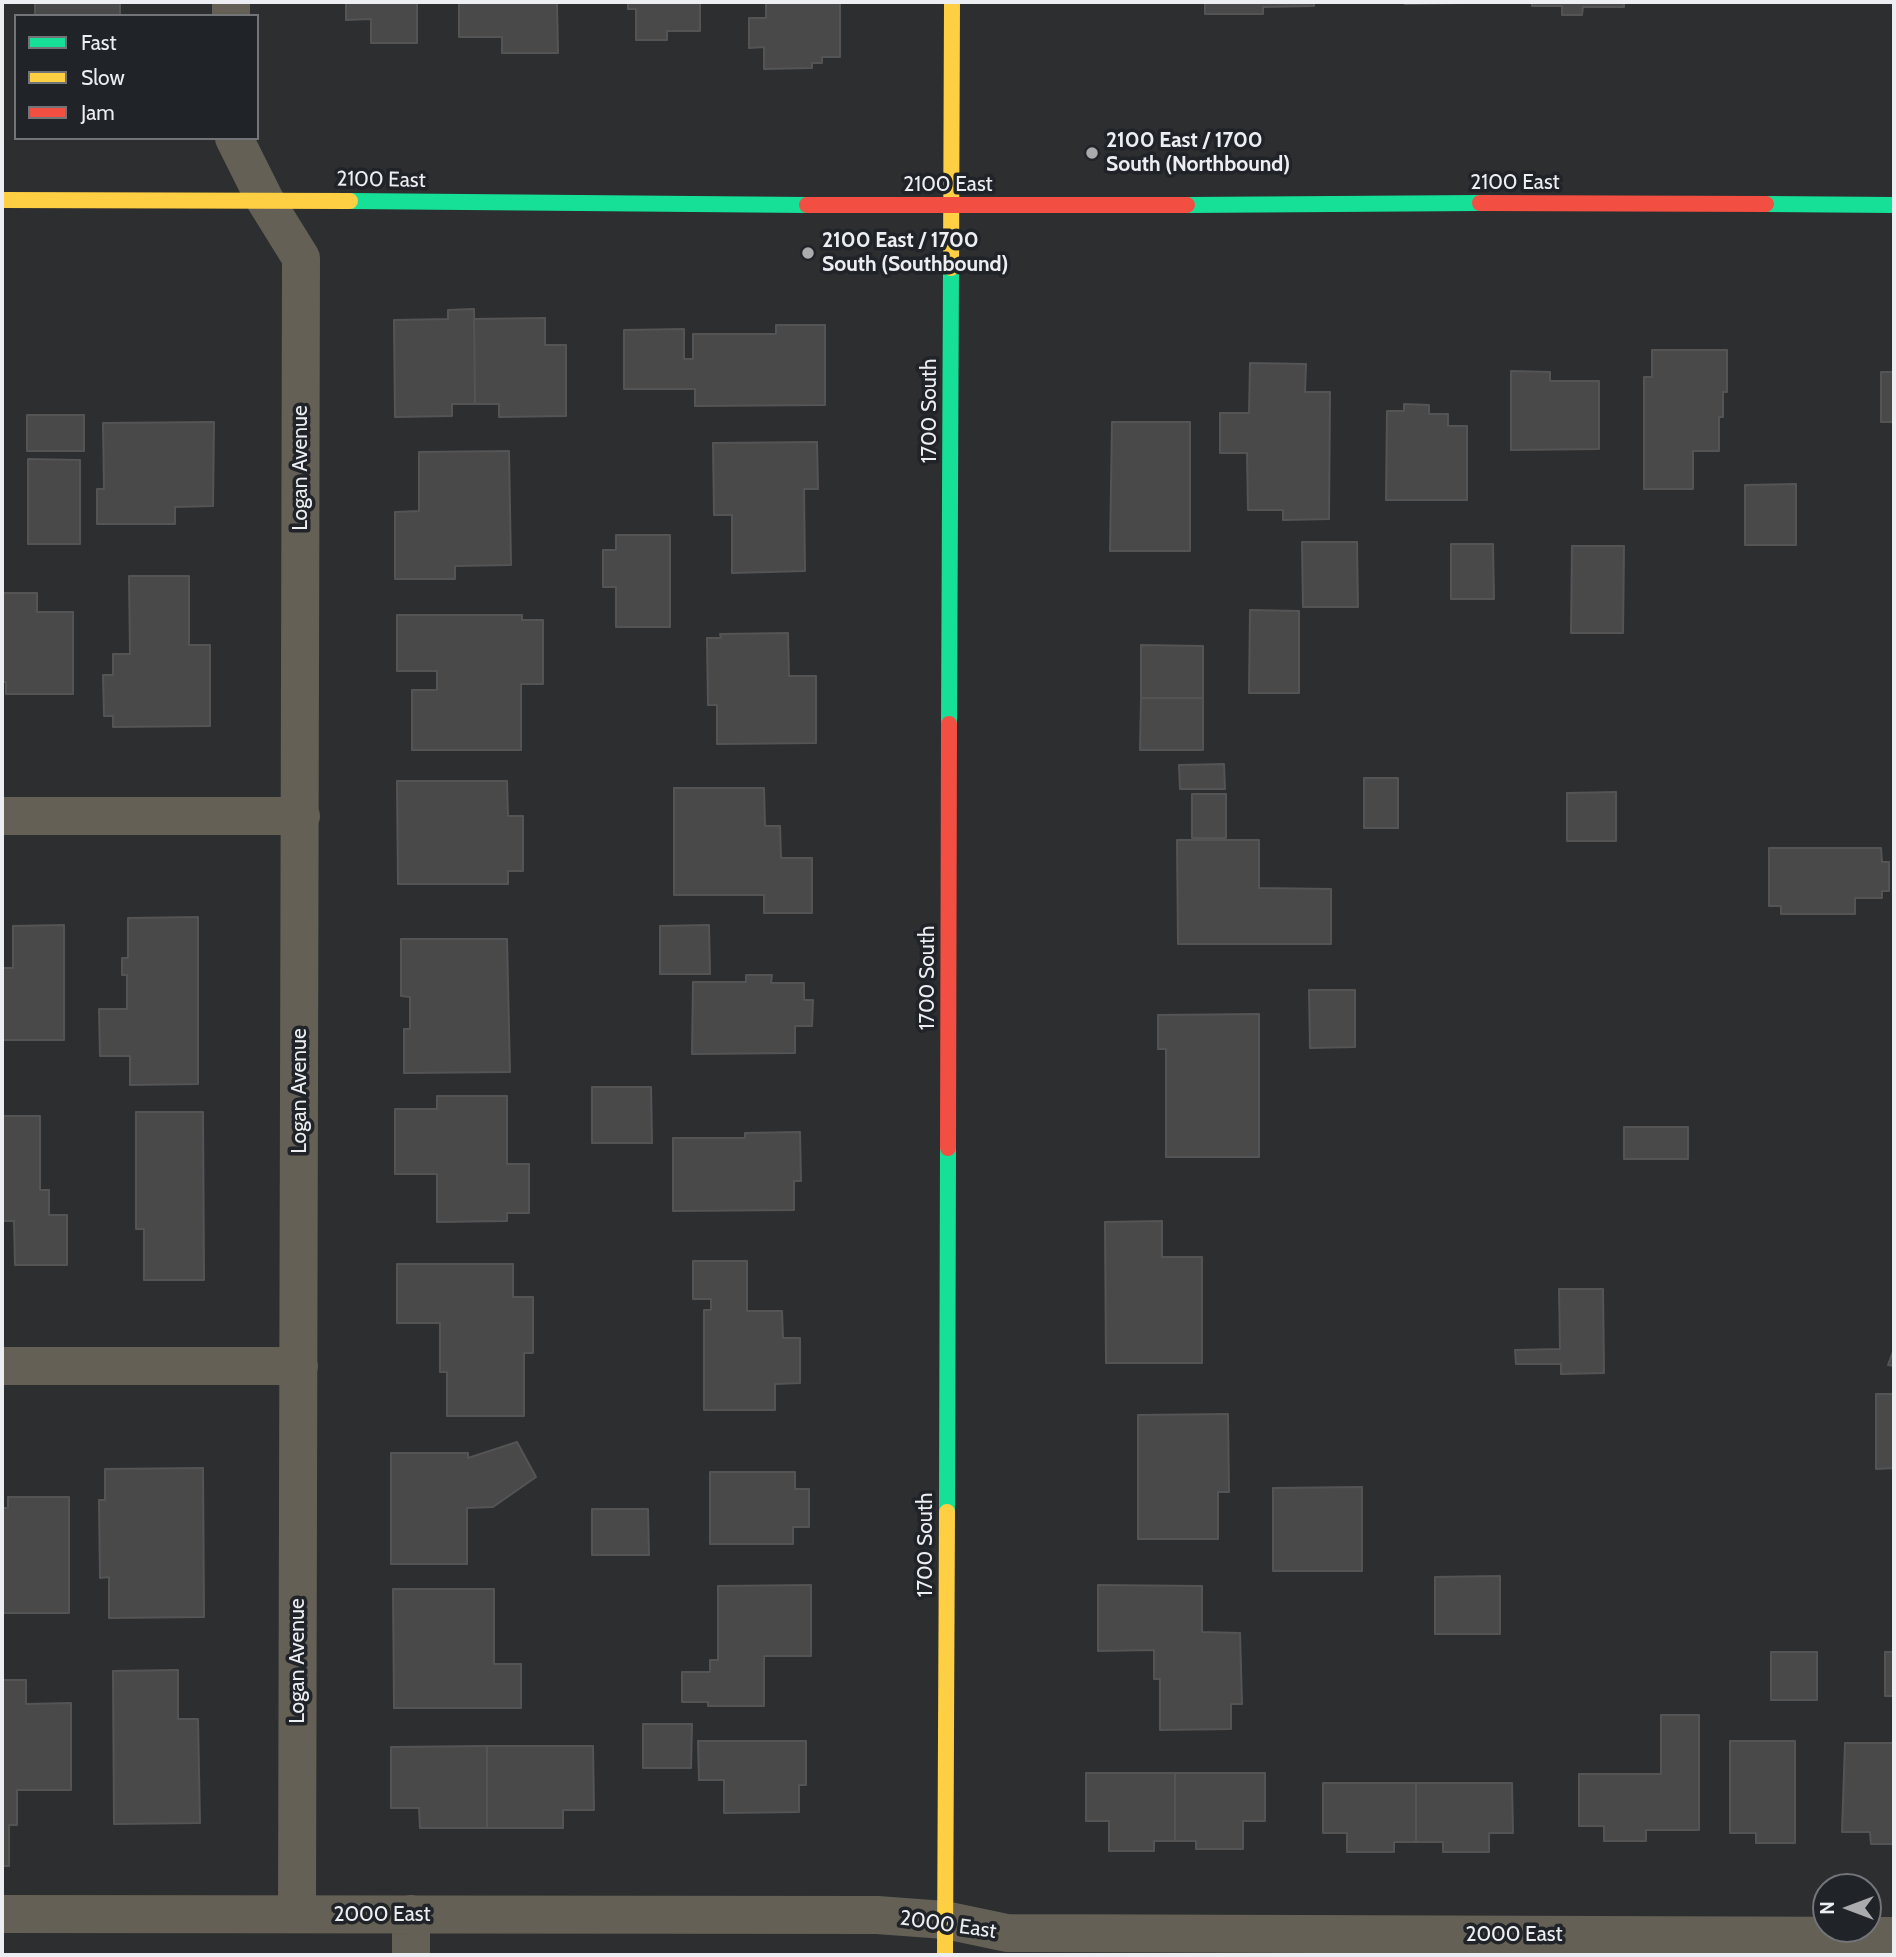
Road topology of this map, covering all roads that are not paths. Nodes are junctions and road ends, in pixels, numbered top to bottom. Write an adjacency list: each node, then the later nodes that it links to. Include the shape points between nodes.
1 (952, 2): 6 (street, 1700 South)
2 (235, 140): 4 (street, Logan Avenue)
3 (2, 200): 4 (street, 2100 East)
4 (265, 200): 6 (street, 2100 East); 8 (street, Logan Avenue, via 301,258)
5 (1894, 205): 6 (street, 2100 East)
6 (951, 206): 15 (street, 1700 South)
7 (2, 816): 8 (street)
8 (301, 816): 9 (street, Logan Avenue)
9 (299, 1366): 10 (street); 12 (street, Logan Avenue)
10 (2, 1367)
11 (2, 1914): 12 (street, 2000 East)
12 (297, 1914): 13 (street, 2000 East)
13 (411, 1914): 15 (street, 2000 East, via 877,1915); 17 (street)
14 (1894, 1936): 16 (street, 2000 East)
15 (945, 1938): 16 (street, 2000 East, via 1007,1933)
16 (1511, 1945)
17 (411, 1955)

